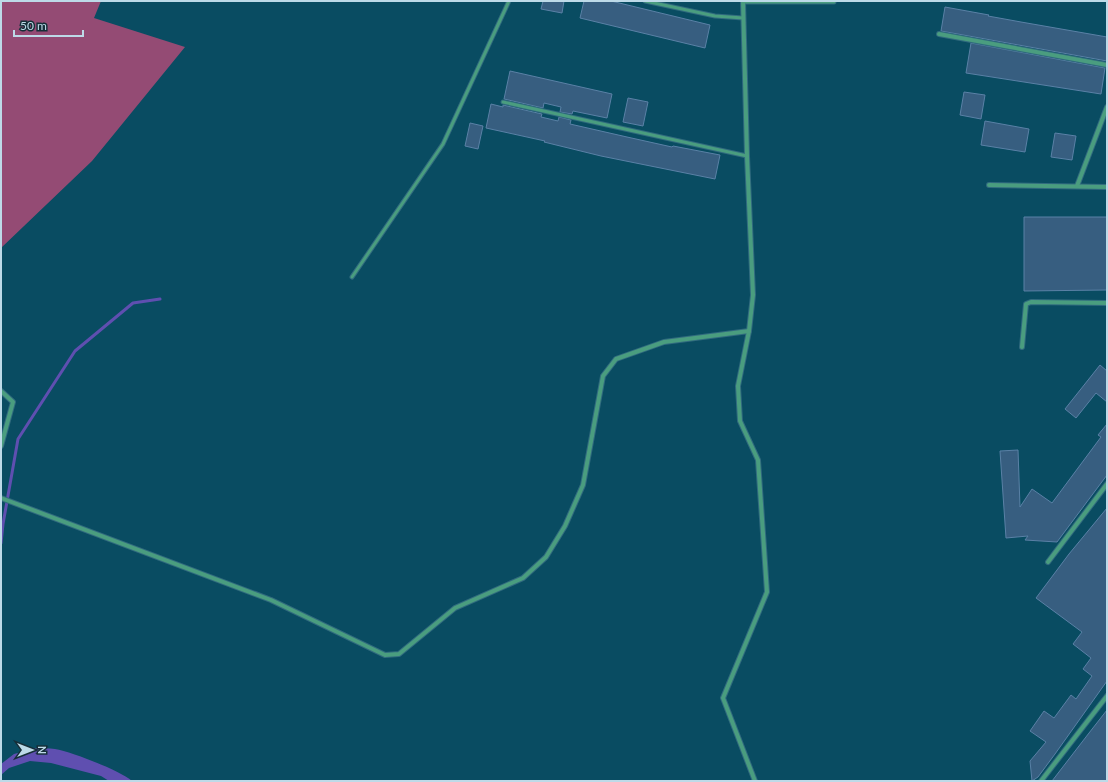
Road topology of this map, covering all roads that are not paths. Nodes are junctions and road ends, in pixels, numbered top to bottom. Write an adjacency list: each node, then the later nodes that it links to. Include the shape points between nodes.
1 (509, 1): 14 (lane, via 443,144)
2 (645, 1): 5 (lane, via 715,16)
3 (743, 1): 4 (lane); 5 (street)
4 (834, 2)
5 (743, 18): 10 (street)
6 (939, 34): 7 (street)
7 (1107, 66)
8 (503, 102): 10 (lane)
9 (1107, 107): 12 (street)
10 (746, 156): 16 (street, via 754,295)
11 (989, 185): 12 (street)
12 (1077, 186): 13 (street)
13 (1107, 187)
14 (352, 277)
15 (1107, 303): 17 (street, via 1026,304)
16 (749, 331): 21 (street, via 664,342 616,359 603,376 583,485 565,526 546,557 523,578 455,608 399,654 385,655 272,600); 24 (street, via 738,386 740,421 758,460 767,592 723,698)
17 (1022, 347)
18 (1, 391): 19 (street, via 13,402)
19 (1, 446)
20 (1107, 484): 22 (street)
21 (1, 500)
22 (1048, 562)
23 (1107, 696): 25 (street)
24 (755, 781)
25 (1041, 781)

